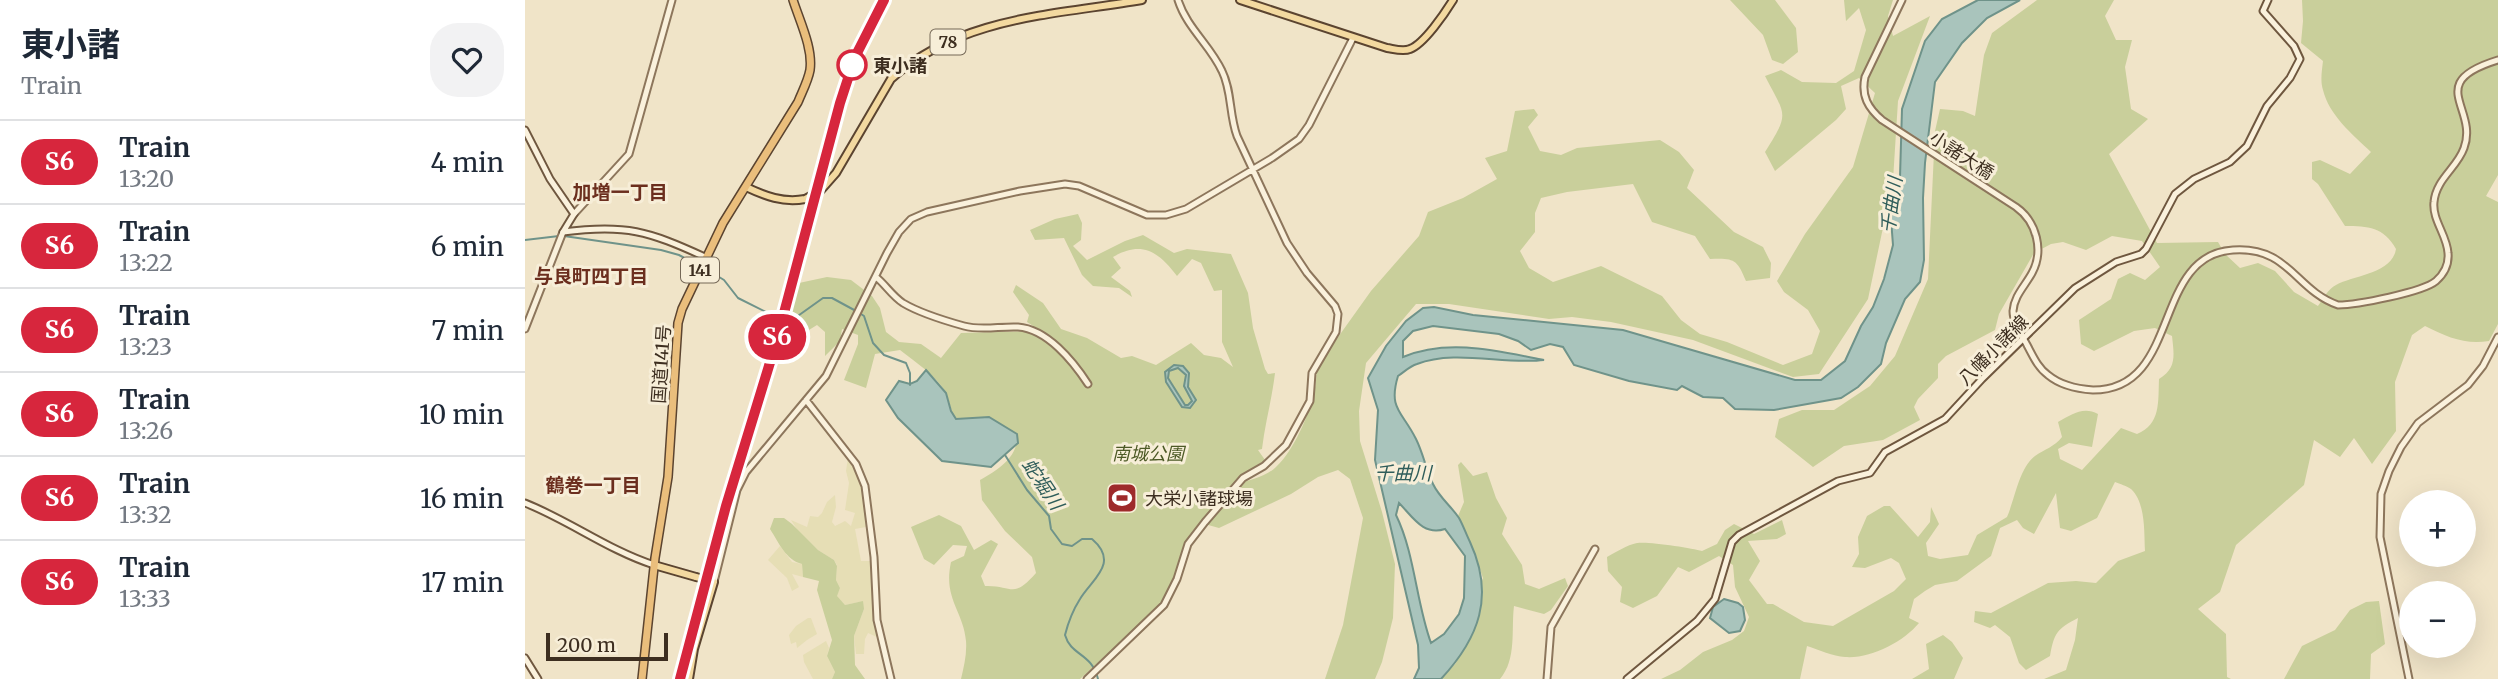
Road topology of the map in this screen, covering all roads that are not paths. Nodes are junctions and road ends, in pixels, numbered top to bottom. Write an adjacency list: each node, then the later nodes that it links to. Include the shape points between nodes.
1 (672, 0): 14 (street, via 629,154)
2 (793, 0): 13 (highway, 国道141号 / 141, via 810,70 798,102)
3 (1142, 0): 13 (main road, 78, bridge, via 1021,18 965,34 891,79 836,173 821,190 794,201)
4 (1178, 0): 12 (street, via 1221,69 1235,130)
5 (1240, 0): 9 (main road)
6 (1453, 0): 9 (main road, via 1408,50)
7 (1902, 0): 20 (street, 小諸大橋, via 1865,77 1870,110 2022,211 2034,228 2036,263 2013,310)
8 (2268, 0): 20 (street, 八幡小諸線, via 2263,11 2300,59 2267,106 2247,146 2230,162 2175,194 2145,250 2075,288)
9 (1353, 37): 12 (street, via 1304,132)
10 (2498, 60): 20 (street, via 2469,71 2460,85 2466,142 2458,161 2437,185 2433,209 2448,255 2434,282 2420,289 2338,305 2273,256 2232,250 2210,256 2182,282 2145,364 2135,375 2102,389 2065,384 2046,374)
11 (525, 130): 14 (street, via 546,173)
12 (1253, 169): 17 (street, via 1186,209 1166,215 1140,213 1065,184 927,212 911,219 899,232); 28 (street, via 1287,243 1335,306 1336,332 1312,373 1310,401 1286,445 1243,478 1205,522 1188,544 1164,606)
13 (746, 187): 16 (highway, 国道141号 / 141)
14 (574, 214): 15 (street)
15 (563, 232): 16 (street, via 628,229 670,240); 18 (street)
16 (705, 257): 25 (highway, 国道141号 / 141, via 678,323 668,477)
17 (876, 277): 21 (street, via 904,303 962,326 1035,331 1049,340); 22 (street, via 826,376)
18 (525, 330)
19 (2498, 337): 35 (street, via 2469,385 2419,423 2401,447 2381,494 2380,537)
20 (2024, 339): 34 (street, 八幡小諸線, via 1945,419 1885,452 1870,473 1828,486 1739,535 1715,599 1697,621)
21 (1088, 384)
22 (806, 400): 26 (street, via 737,489); 32 (street, via 863,479 877,620)
23 (525, 503): 25 (street, via 608,547)
24 (1595, 549): 33 (street, via 1551,627)
25 (654, 565): 26 (main road, bridge); 30 (highway, 国道141号 / 141)
26 (713, 581): 31 (main road)
27 (525, 658): 29 (street)
28 (1090, 677)
29 (538, 679)
30 (642, 679)
31 (689, 679)
32 (891, 679)
33 (1547, 679)
34 (1627, 679)
35 (2409, 679)

